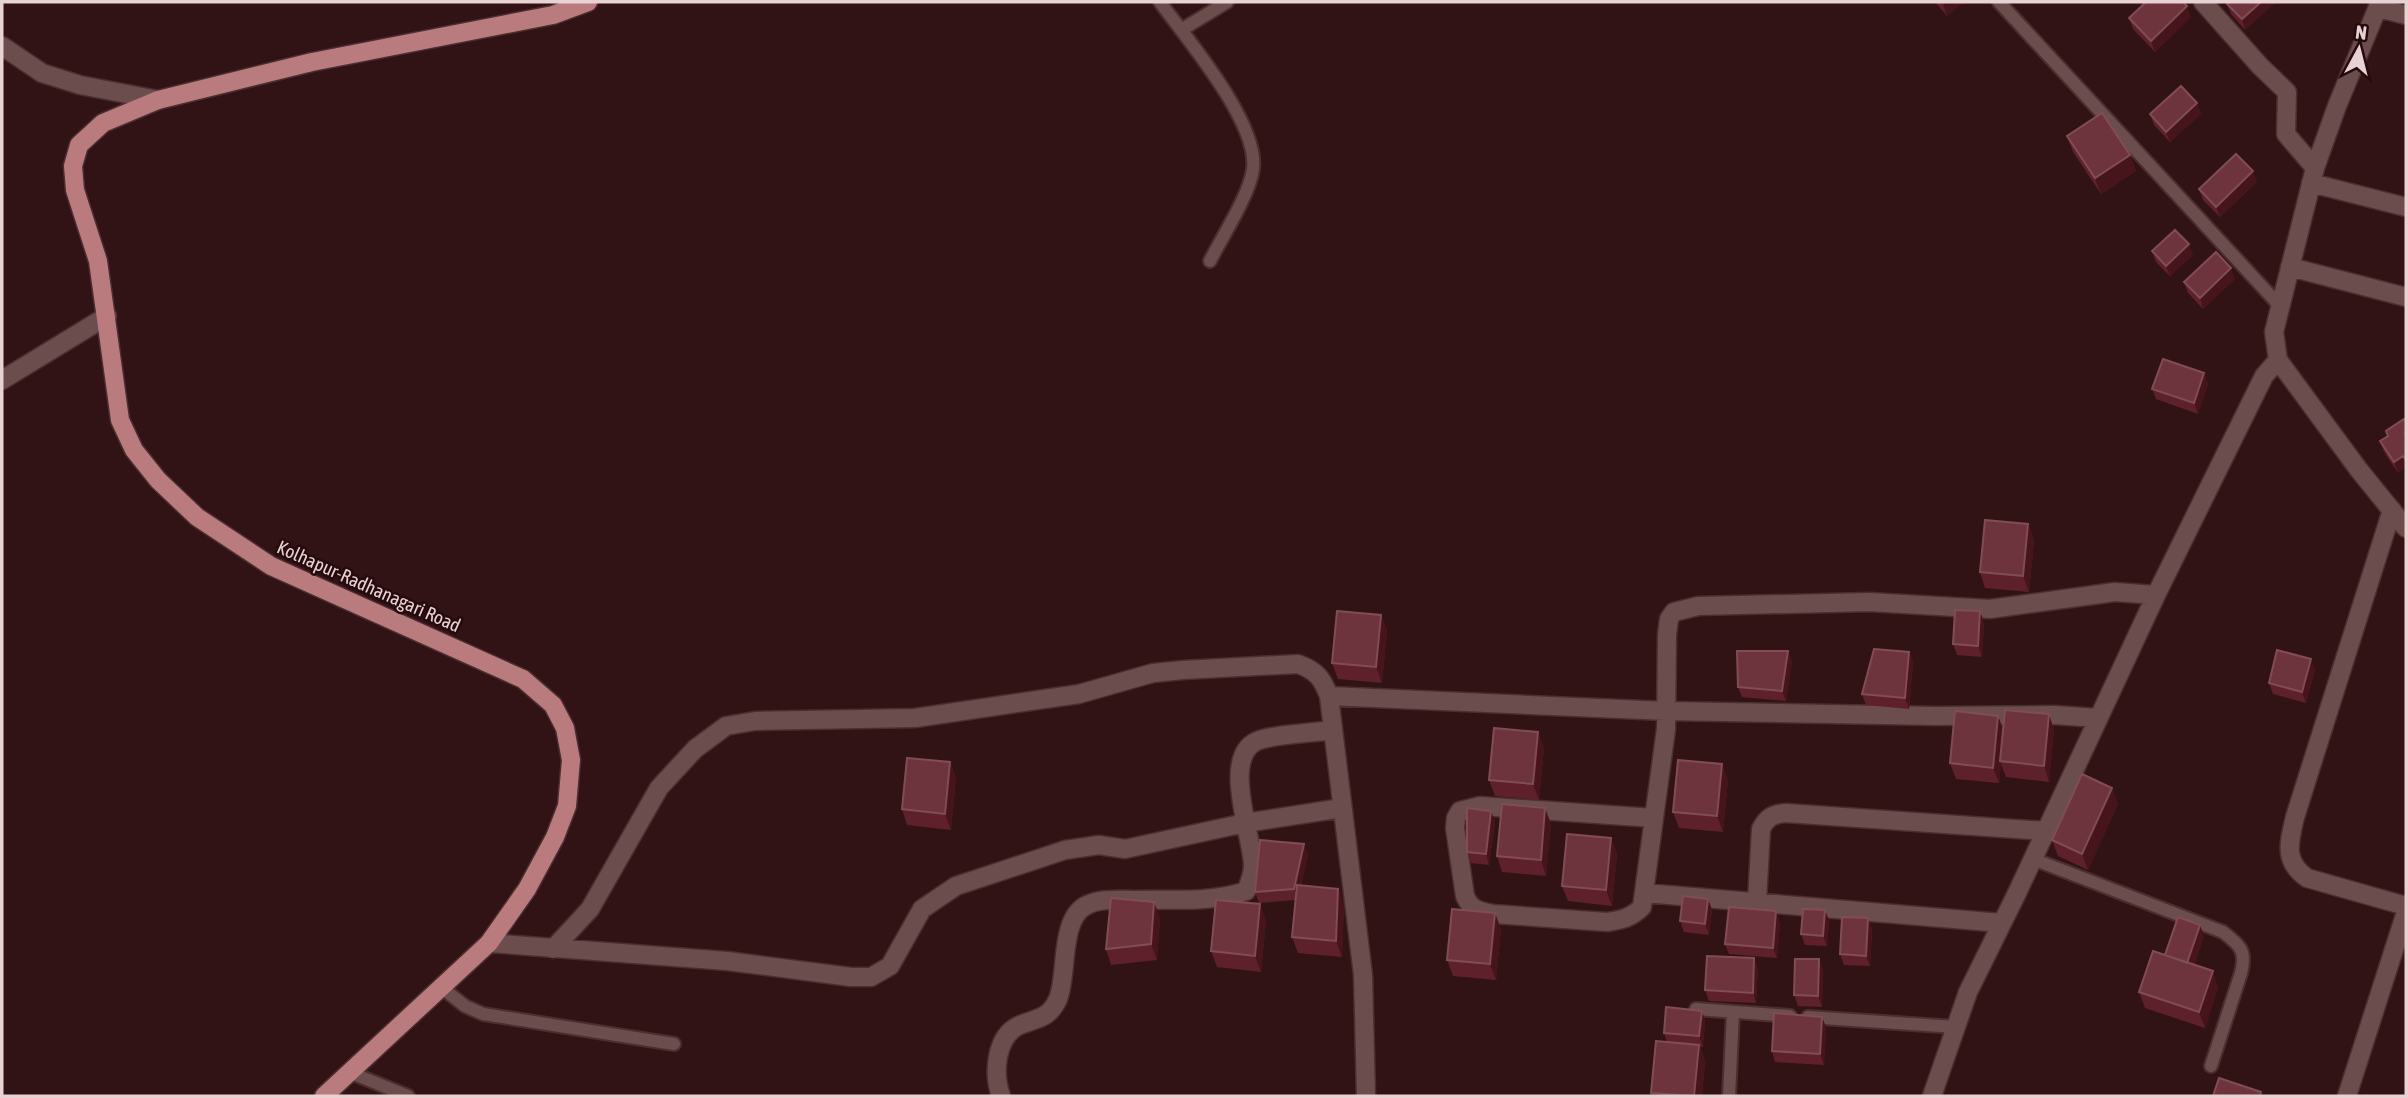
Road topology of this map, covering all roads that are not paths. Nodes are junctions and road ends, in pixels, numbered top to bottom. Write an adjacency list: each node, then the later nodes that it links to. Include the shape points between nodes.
1 (588, 2): 10 (main road, Kolhapur-Radhanagari Road, via 553,15 312,62)
2 (1160, 2): 8 (lane)
3 (1227, 2): 8 (lane)
4 (1999, 2): 16 (lane)
5 (2203, 2): 11 (street, via 2287,92 2286,134)
6 (2379, 5): 7 (street); 11 (street)
7 (2406, 15)
8 (1181, 30): 13 (lane, via 1231,102 1244,127 1254,168)
9 (2, 46): 10 (street, via 42,73)
10 (158, 100): 17 (main road, Kolhapur-Radhanagari Road, via 103,123 79,145 73,166)
11 (2313, 175): 12 (street); 14 (street)
12 (2406, 206)
13 (1210, 261)
14 (2290, 267): 15 (street); 16 (street)
15 (2406, 297)
16 (2280, 306): 18 (street, via 2274,332)
17 (107, 316): 19 (street); 37 (main road, Kolhapur-Radhanagari Road, via 120,420 134,450 197,517 271,566 523,679 554,705 571,760 567,806 527,889)
18 (2278, 360): 20 (street); 22 (street, via 2264,376)
19 (2, 380)
20 (2392, 510): 21 (street); 34 (street, via 2295,817 2290,855 2296,870 2307,878)
21 (2406, 528)
22 (2157, 595): 24 (street, via 2115,592 1990,609 1869,602 1698,606 1674,612 1670,619); 25 (street)
23 (1329, 696): 24 (street); 26 (street); 38 (street, via 1313,669 1283,664 1153,673 1079,694 915,718 755,721 726,726 695,748 659,788 590,909)
24 (1666, 711): 25 (street); 28 (street)
25 (2098, 718): 30 (street)
26 (1333, 730): 27 (street); 29 (street, via 1260,740 1249,746 1243,754 1240,778)
27 (1342, 808): 29 (street); 49 (street, via 1363,975)
28 (1654, 818): 32 (street); 32 (street, via 1480,806 1460,811 1456,818 1465,896 1477,911 1606,922 1634,915 1642,907)
29 (1245, 823): 38 (street, via 1125,849 1099,845 1065,849 956,886 922,909 890,965 871,977); 48 (street, via 1253,864 1245,891 1208,898 1106,900 1083,906 1068,936 1059,997 1052,1010 1019,1025 1001,1047 996,1076)
30 (2046, 831): 31 (street); 33 (street, via 1773,814 1761,830)
31 (2033, 859): 36 (street); 44 (lane, via 2223,932 2242,950 2245,960)
32 (1645, 893): 33 (street)
33 (1757, 902): 36 (street)
34 (2406, 906)
35 (2406, 912): 52 (street)
36 (2002, 923): 42 (street)
37 (489, 943): 38 (street); 39 (main road, Kolhapur-Radhanagari Road)
38 (553, 949)
39 (441, 987): 43 (lane, via 483,1014); 45 (main road, Kolhapur-Radhanagari Road)
40 (1696, 1009): 41 (lane)
41 (1733, 1012): 42 (lane); 50 (lane)
42 (1956, 1027): 51 (street)
43 (674, 1044)
44 (2211, 1066)
45 (349, 1072): 46 (main road, Kolhapur-Radhanagari Road); 47 (lane)
46 (324, 1096)
47 (408, 1096)
48 (1001, 1096)
49 (1366, 1096)
50 (1729, 1096)
51 (1932, 1096)
52 (2347, 1096)

